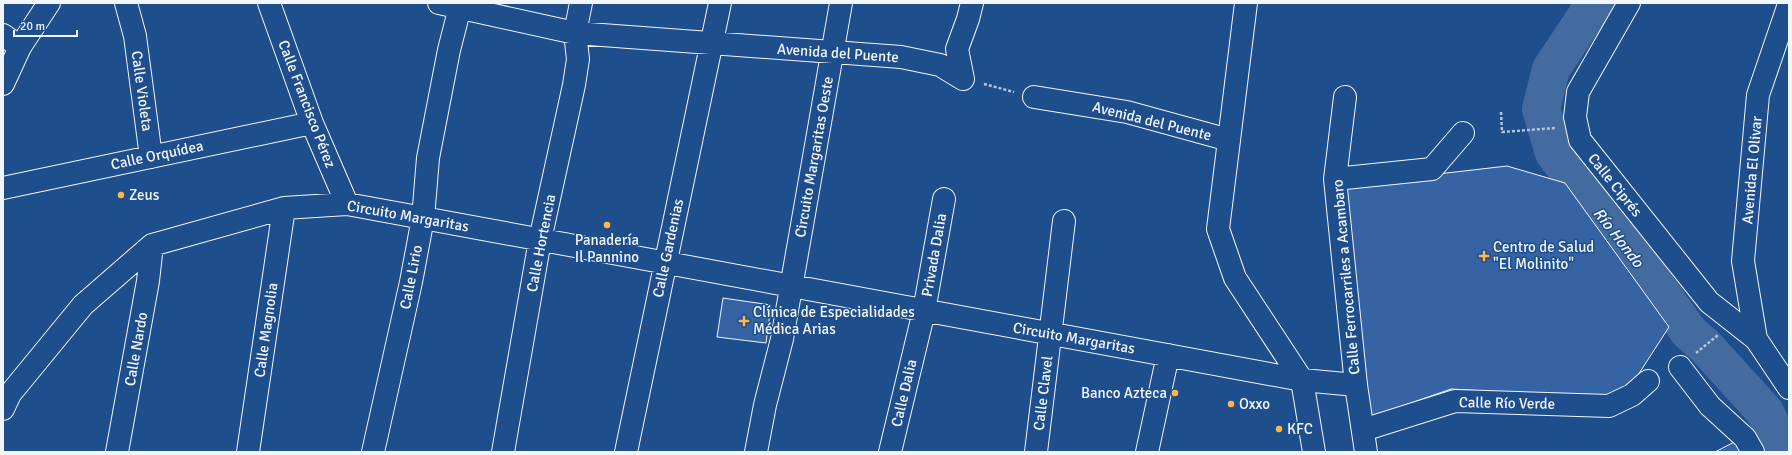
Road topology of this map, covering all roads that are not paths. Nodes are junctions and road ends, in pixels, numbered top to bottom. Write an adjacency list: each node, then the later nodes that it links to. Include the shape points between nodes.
1 (49, 3): 14 (street)
2 (126, 3): 23 (street, Calle Violeta, via 135,36)
3 (269, 3): 20 (street, Calle Francisco Pérez)
4 (439, 3): 12 (street, Avenida del Puente)
5 (581, 3): 13 (street, Calle Hortencia)
6 (720, 3): 15 (street, Calle Gardenias)
7 (841, 3): 16 (street, Circuito Margaritas Oeste)
8 (972, 3): 16 (street, Avenida del Puente, via 957,48 963,79 940,65 901,57)
9 (1246, 3): 22 (street)
10 (1629, 3): 37 (street, Calle Ciprés, via 1578,92 1575,118 1580,140 1709,302)
11 (1789, 4): 37 (street, Avenida El Olivar, via 1758,95 1743,261)
12 (460, 8): 13 (street, Avenida del Puente); 29 (street, Calle Lirio, via 428,158)
13 (575, 34): 15 (street, Avenida del Puente); 31 (street, Calle Hortencia, via 578,59 574,85)
14 (12, 41): 17 (street)
15 (712, 44): 16 (street, Avenida del Puente); 33 (street, Calle Gardenias)
16 (833, 53): 34 (street, Circuito Margaritas Oeste)
17 (3, 84)
18 (1034, 97): 22 (street, Avenida del Puente, via 1127,112)
19 (1345, 97): 24 (street, Calle Ferrocarriles a Acambaro)
20 (312, 123): 23 (street, Calle Orquídea); 27 (street, Calle Francisco Pérez)
21 (1464, 133): 24 (street, via 1432,169)
22 (1229, 140): 40 (street, via 1218,229 1225,253 1235,278)
23 (151, 156): 25 (street, Calle Orquídea)
24 (1335, 179): 42 (street, Calle Ferrocarriles a Acambaro)
25 (3, 188)
26 (944, 199): 35 (street, Privada Dalia)
27 (347, 204): 28 (street, Circuito Margaritas); 29 (street, Circuito Margaritas)
28 (284, 208): 32 (street, Circuito Margaritas); 47 (street, Calle Magnolia)
29 (422, 218): 31 (street, Circuito Margaritas); 48 (street, Calle Lirio, via 411,282)
30 (1064, 221): 36 (street, Calle Clavel)
31 (540, 240): 33 (street, Circuito Margaritas); 49 (street, Calle Hortencia)
32 (152, 245): 44 (street, Circuito Margaritas, via 82,305 10,394); 46 (street, Calle Nardo, via 148,281)
33 (665, 263): 34 (street, Circuito Margaritas); 50 (street, Calle Gardenias)
34 (792, 286): 35 (street, Circuito Margaritas); 51 (street)
35 (924, 311): 36 (street, Circuito Margaritas); 52 (street, Calle Dalia)
36 (1051, 334): 38 (street, Circuito Margaritas); 53 (street, Calle Clavel)
37 (1756, 339): 43 (street)
38 (1168, 355): 40 (street, Circuito Margaritas); 54 (street)
39 (1686, 362): 57 (street, via 1710,406 1745,438)
40 (1302, 380): 42 (street, Circuito Margaritas); 55 (street)
41 (1648, 380): 45 (street, Calle Río Verde, via 1632,395 1609,406 1455,401)
42 (1356, 385): 45 (street, Calle Ferrocarriles a Acambaro)
43 (1789, 388)
44 (3, 408)
45 (1363, 430): 56 (street, Calle Ferrocarriles a Acambaro)
46 (117, 452)
47 (248, 452)
48 (373, 452)
49 (503, 452)
50 (626, 452)
51 (756, 452)
52 (890, 452)
53 (1036, 452)
54 (1147, 452)
55 (1314, 452)
56 (1366, 452)
57 (1753, 452)

